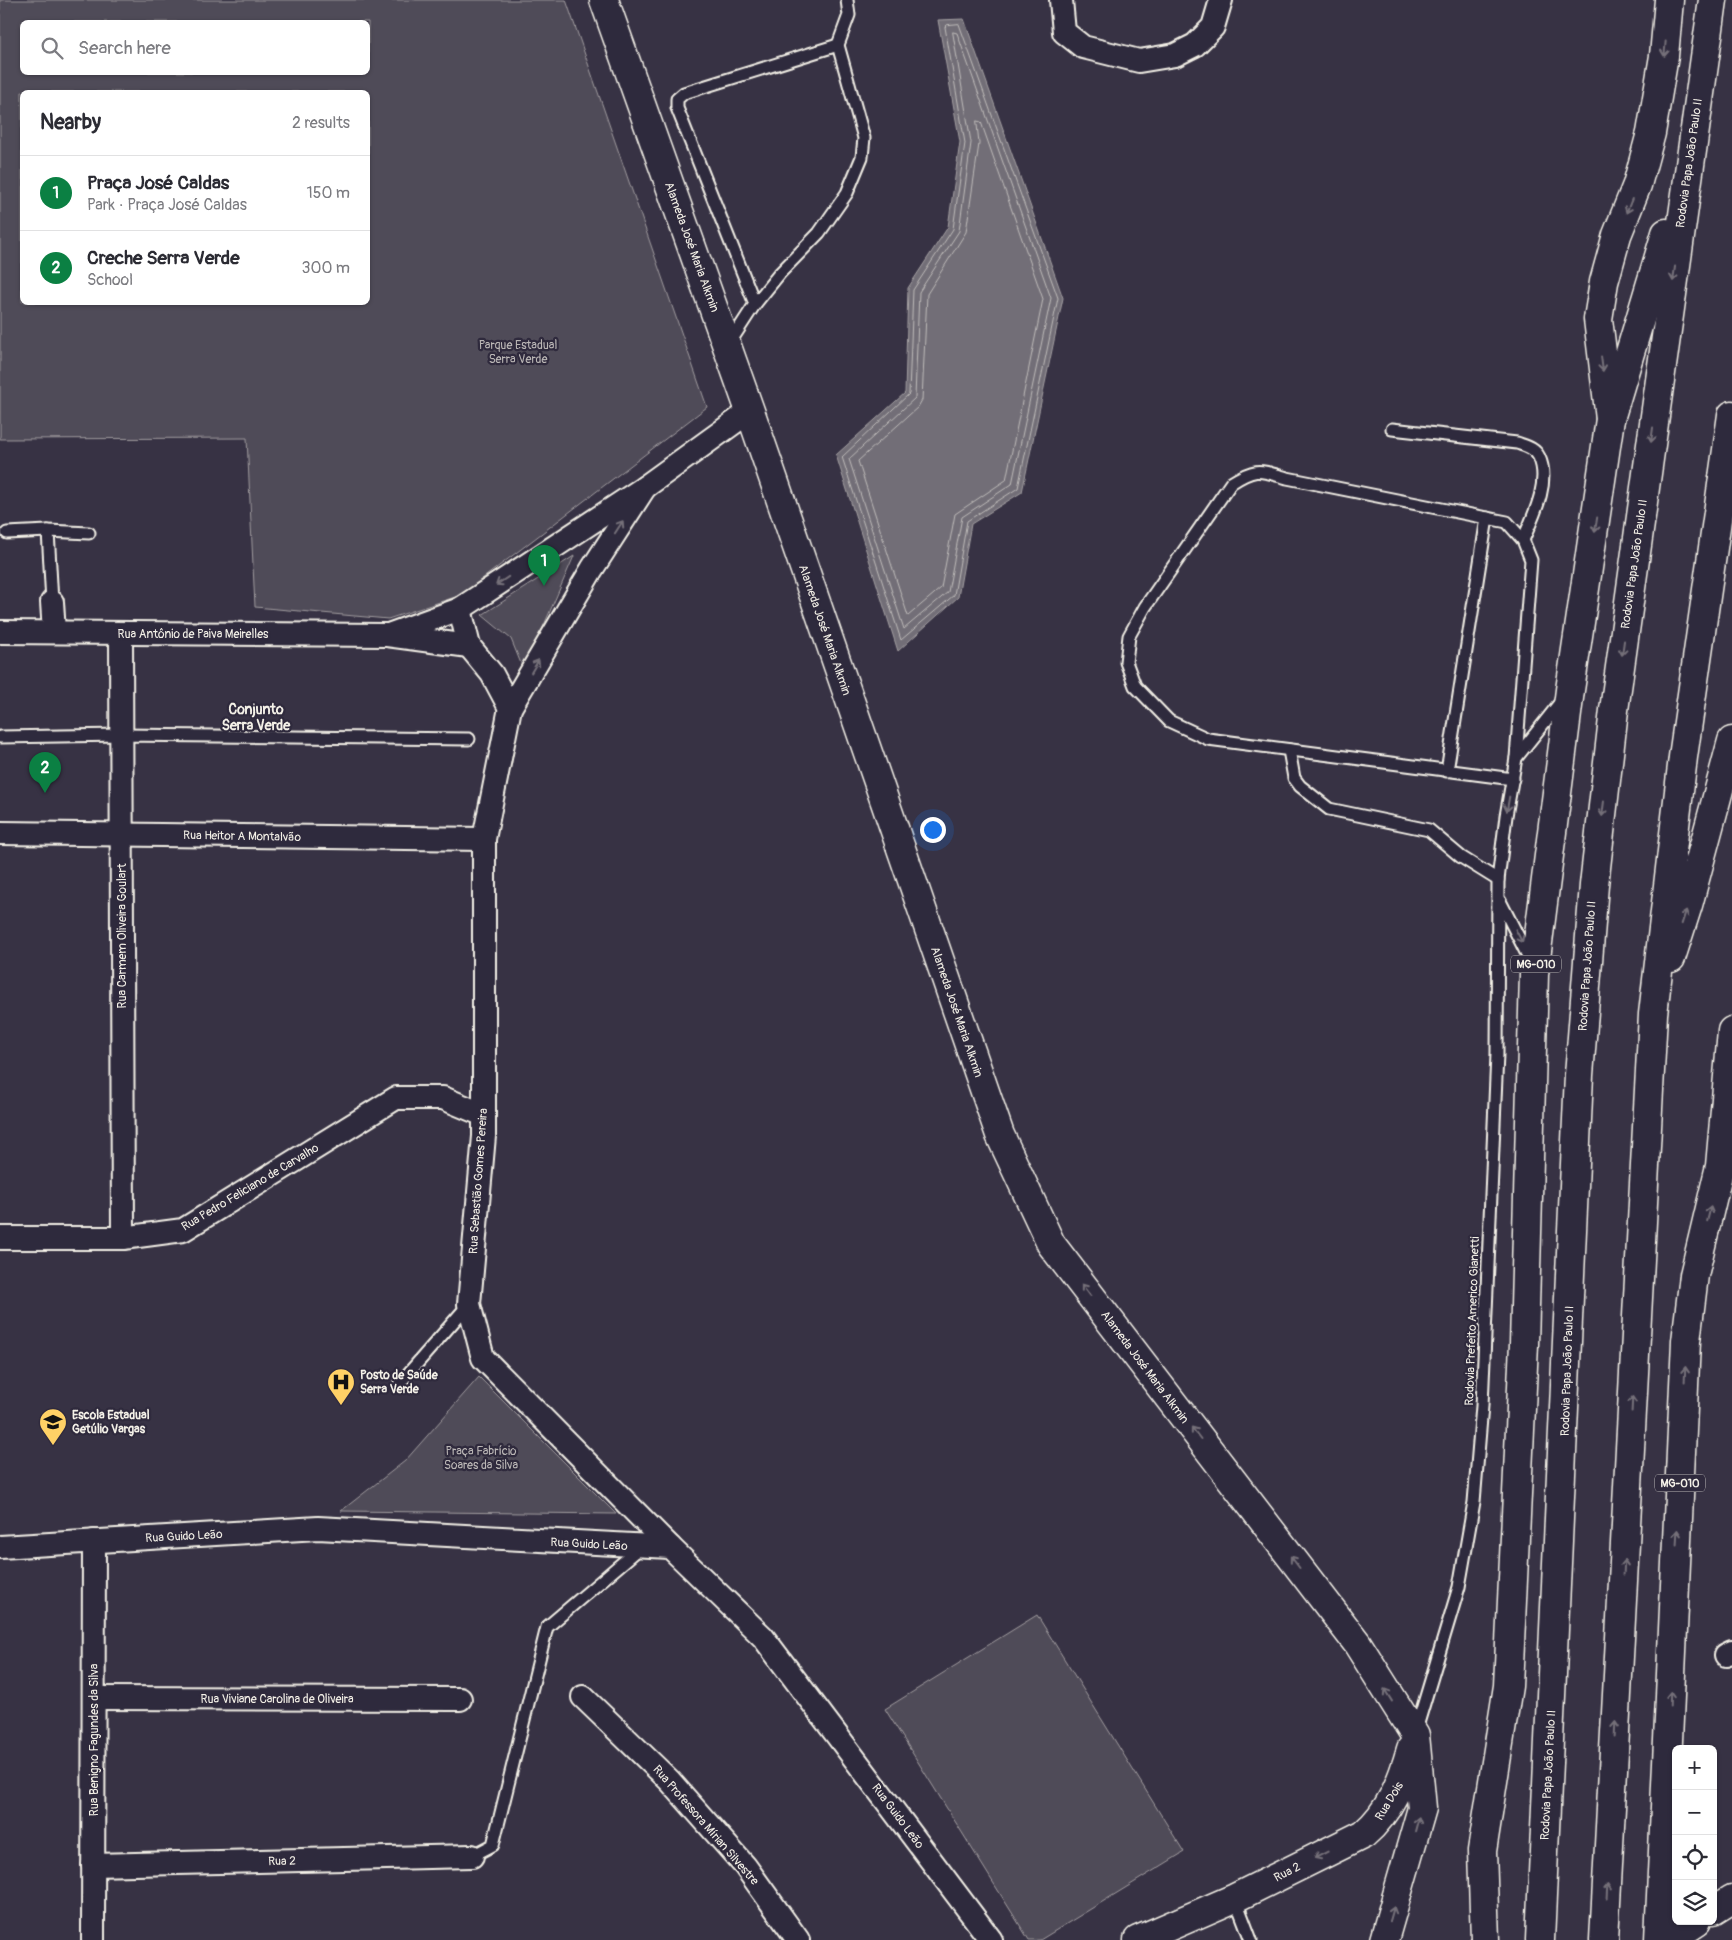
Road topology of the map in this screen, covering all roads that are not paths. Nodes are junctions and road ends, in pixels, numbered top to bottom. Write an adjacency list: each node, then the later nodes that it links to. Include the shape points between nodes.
1 (604, 0): 10 (main road, Alameda José Maria Alkmin)
2 (847, 0): 7 (lane, via 848,15)
3 (1061, 0): 4 (street, via 1064,32 1083,47 1139,61 1175,55 1195,45 1213,27)
4 (1221, 0)
5 (1669, 0): 13 (main road, MG-010, one-way to 13, via 1664,56 1651,133 1637,185 1617,235 1598,319)
6 (1712, 0): 8 (main road, Rodovia Papa João Paulo II)
7 (838, 45): 9 (lane, via 864,138 862,157 847,193 819,233); 9 (lane, via 684,93 678,99 677,108)
8 (1691, 147): 13 (main road); 75 (main road, Rodovia Papa João Paulo II, one-way to 75, via 1614,710 1594,885 1579,1075)
9 (755, 304): 10 (lane)
10 (727, 347): 11 (main road, Alameda José Maria Alkmin)
11 (750, 412): 15 (street, Rua Antônio de Paiva Meirelles); 61 (main road, Alameda José Maria Alkmin, one-way to 11, via 1357,1643 1051,1244 1000,1135)
12 (1732, 415): 46 (main road, via 1685,748)
13 (1610, 419): 30 (main road, MG-010, one-way to 30)
14 (1392, 429): 21 (lane, via 1530,447 1539,456 1541,489 1535,514)
15 (646, 487): 20 (street, Rua Antônio de Paiva Meirelles); 22 (street, Rua Sebastião Gomes Pereira, one-way to 15)
16 (1487, 518): 21 (lane, via 1507,522); 36 (lane, via 1263,471 1250,471 1231,483 1145,607 1129,636 1126,662 1135,686 1169,721 1187,731 1208,739); 38 (lane)
17 (48, 531): 18 (lane); 19 (lane); 23 (lane)
18 (7, 534)
19 (89, 534)
20 (570, 536): 22 (street, via 589,556); 24 (street, Rua Antônio de Paiva Meirelles, one-way to 24)
21 (1523, 540): 37 (lane, Rodovia Prefeito Americo Gianetti, via 1531,560)
22 (592, 569): 31 (street, Rua Sebastião Gomes Pereira, one-way to 22)
23 (52, 602): 26 (street)
24 (460, 609): 28 (street, Rua Antônio de Paiva Meirelles); 29 (street)
25 (0, 632): 26 (street, Rua Antônio de Paiva Meirelles)
26 (54, 632): 27 (street, Rua Antônio de Paiva Meirelles)
27 (121, 634): 28 (street, Rua Antônio de Paiva Meirelles); 32 (street, Rua Carmem Oliveira Goulart)
28 (387, 635): 29 (street, Rua Antônio de Paiva Meirelles)
29 (469, 646): 31 (street, via 492,674)
30 (1570, 690): 37 (lane); 45 (main road, MG-010)
31 (510, 708): 42 (street, Rua Sebastião Gomes Pereira)
32 (121, 735): 33 (lane); 34 (lane); 41 (street, Rua Carmem Oliveira Goulart)
33 (0, 737)
34 (469, 739)
35 (1732, 742): 46 (main road, one-way to 35, via 1688,905)
36 (1288, 750): 38 (lane); 43 (lane, via 1294,778 1329,809 1430,830 1460,857)
37 (1516, 758): 39 (lane, Rodovia Prefeito Americo Gianetti)
38 (1447, 770): 39 (lane)
39 (1513, 779): 43 (lane, Rodovia Prefeito Americo Gianetti, one-way to 43)
40 (0, 833): 41 (street, Rua Heitor A Montalvão)
41 (122, 834): 42 (street, Rua Heitor A Montalvão); 51 (street, Rua Carmem Oliveira Goulart)
42 (484, 838): 48 (street, Rua Sebastião Gomes Pereira)
43 (1498, 880): 44 (lane, Rodovia Prefeito Americo Gianetti)
44 (1499, 900): 45 (lane, one-way to 45, via 1526,949); 61 (lane, Rodovia Prefeito Americo Gianetti, via 1497,1054 1483,1396 1474,1502 1459,1586)
45 (1534, 974): 74 (main road, MG-010, via 1524,1344 1508,1686 1482,1852)
46 (1653, 1014): 76 (main road, one-way to 46)
47 (1732, 1031): 49 (main road, MG-010)
48 (484, 1115): 51 (street, Rua Pedro Feliciano de Carvalho, via 443,1098 396,1098 183,1230); 52 (street, Rua Sebastião Gomes Pereira)
49 (1726, 1163): 77 (main road, MG-010, one-way to 49, via 1686,1341 1694,1275)
50 (0, 1238): 51 (street, Rua Pedro Feliciano de Carvalho)
51 (123, 1238)
52 (469, 1304): 53 (lane); 57 (street, Rua Sebastião Gomes Pereira, via 483,1358)
53 (400, 1383)
54 (94, 1541): 55 (street, Rua Guido Leão); 56 (street, Rua Guido Leão, via 318,1528); 59 (street, Rua Benigno Fagundes da Silva)
55 (0, 1547)
56 (641, 1547): 57 (street, Rua Guido Leão); 63 (lane, via 547,1627 493,1845)
57 (670, 1547): 70 (street, Rua Guido Leão, via 764,1637)
58 (583, 1697): 69 (street, Rua Professora Mírian Silvestre, via 676,1788 745,1866)
59 (94, 1698): 60 (street, Rua Viviane Carolina de Oliveira); 64 (street, Rua Benigno Fagundes da Silva)
60 (460, 1699)
61 (1415, 1735): 62 (main road, Rua Dois, via 1402,1780 1377,1823); 65 (main road, Alameda José Maria Alkmin, one-way to 61, via 1422,1808)
62 (1364, 1834): 65 (main road, via 1387,1838 1396,1846); 66 (main road, Rua 2, one-way to 66)
63 (472, 1856): 64 (street, Rua 2)
64 (93, 1865): 68 (street, Rua Benigno Fagundes da Silva)
65 (1400, 1888): 73 (main road, Alameda José Maria Alkmin, one-way to 65)
66 (1236, 1898): 71 (main road, Rua 2); 72 (lane)
67 (1691, 1925): 78 (main road)
68 (93, 1940)
69 (798, 1940)
70 (991, 1940)
71 (1138, 1940)
72 (1251, 1940)
73 (1384, 1940)
74 (1485, 1940)
75 (1540, 1940)
76 (1604, 1940)
77 (1659, 1940)
78 (1668, 1940)

